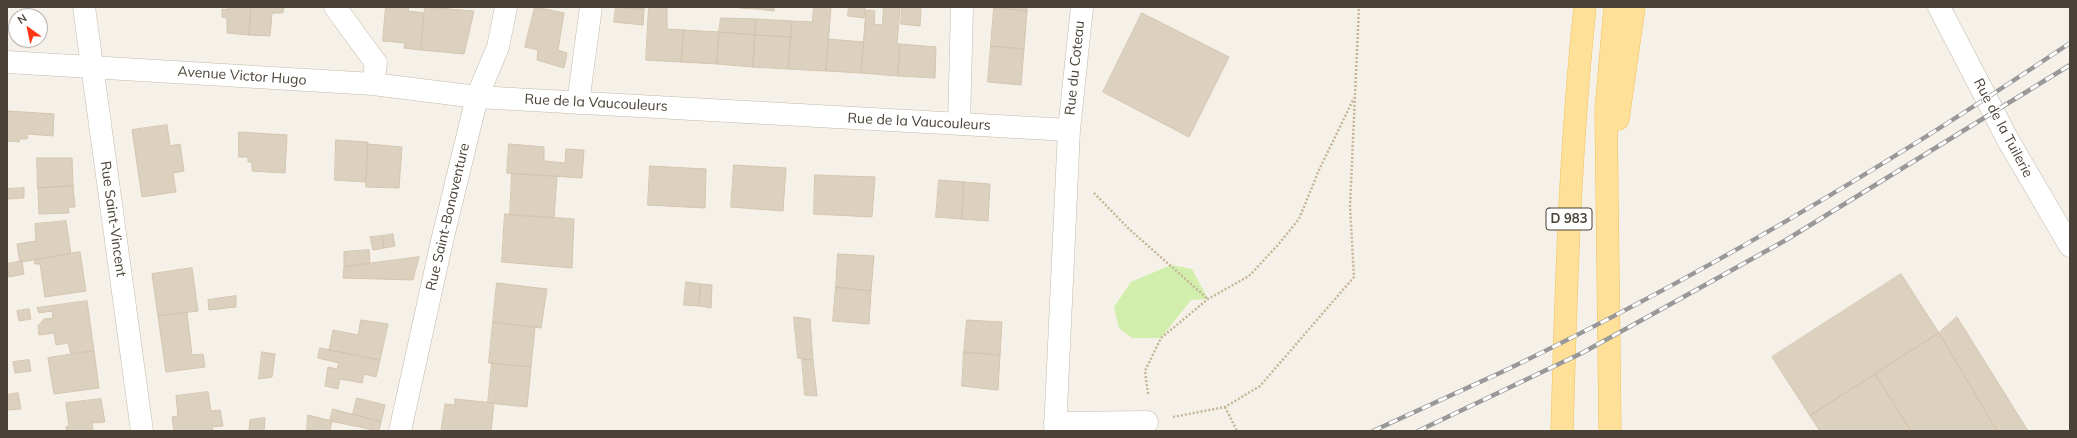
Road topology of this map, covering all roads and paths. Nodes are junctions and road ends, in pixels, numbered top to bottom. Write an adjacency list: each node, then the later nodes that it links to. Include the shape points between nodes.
1 (84, 7): 13 (street, Rue Saint-Vincent)
2 (335, 7): 14 (street, via 376,63)
3 (506, 7): 15 (street, Rue Saint-Bonaventure, via 498,47)
4 (591, 7): 17 (street)
5 (962, 7): 18 (street)
6 (1082, 7): 19 (street, Rue du Coteau)
7 (1359, 7): 16 (path)
8 (1585, 7): 30 (main road, D 983, via 1577,83 1568,237)
9 (1615, 7): 20 (main road, D 983, via 1606,110)
10 (1634, 7): 20 (main road, via 1620,110)
11 (1939, 7): 22 (street, Rue de la Tuilerie, via 2008,140)
12 (7, 62): 13 (street, Avenue Victor Hugo)
13 (91, 66): 14 (street, Avenue Victor Hugo); 27 (street, Rue Saint-Vincent)
14 (373, 84): 15 (street, Avenue Victor Hugo)
15 (477, 97): 17 (street, Rue de la Vaucouleurs); 28 (street, Rue Saint-Bonaventure)
16 (1354, 98): 23 (path, via 1319,170 1299,219 1249,276); 24 (path, via 1350,206 1354,277 1260,386)
17 (578, 102): 18 (street, Rue de la Vaucouleurs)
18 (959, 124): 19 (street, Rue de la Vaucouleurs)
19 (1069, 130): 21 (street)
20 (1606, 173): 31 (main road, D 983)
21 (1067, 177): 23 (path, via 1083,182 1129,229); 26 (street)
22 (2070, 246)
23 (1208, 299): 25 (path, via 1162,338 1145,371 1148,392)
24 (1225, 407): 25 (path); 29 (path)
25 (1147, 422): 26 (street)
26 (1055, 427)
27 (142, 431)
28 (400, 431)
29 (1237, 431)
30 (1562, 431)
31 (1610, 431)

